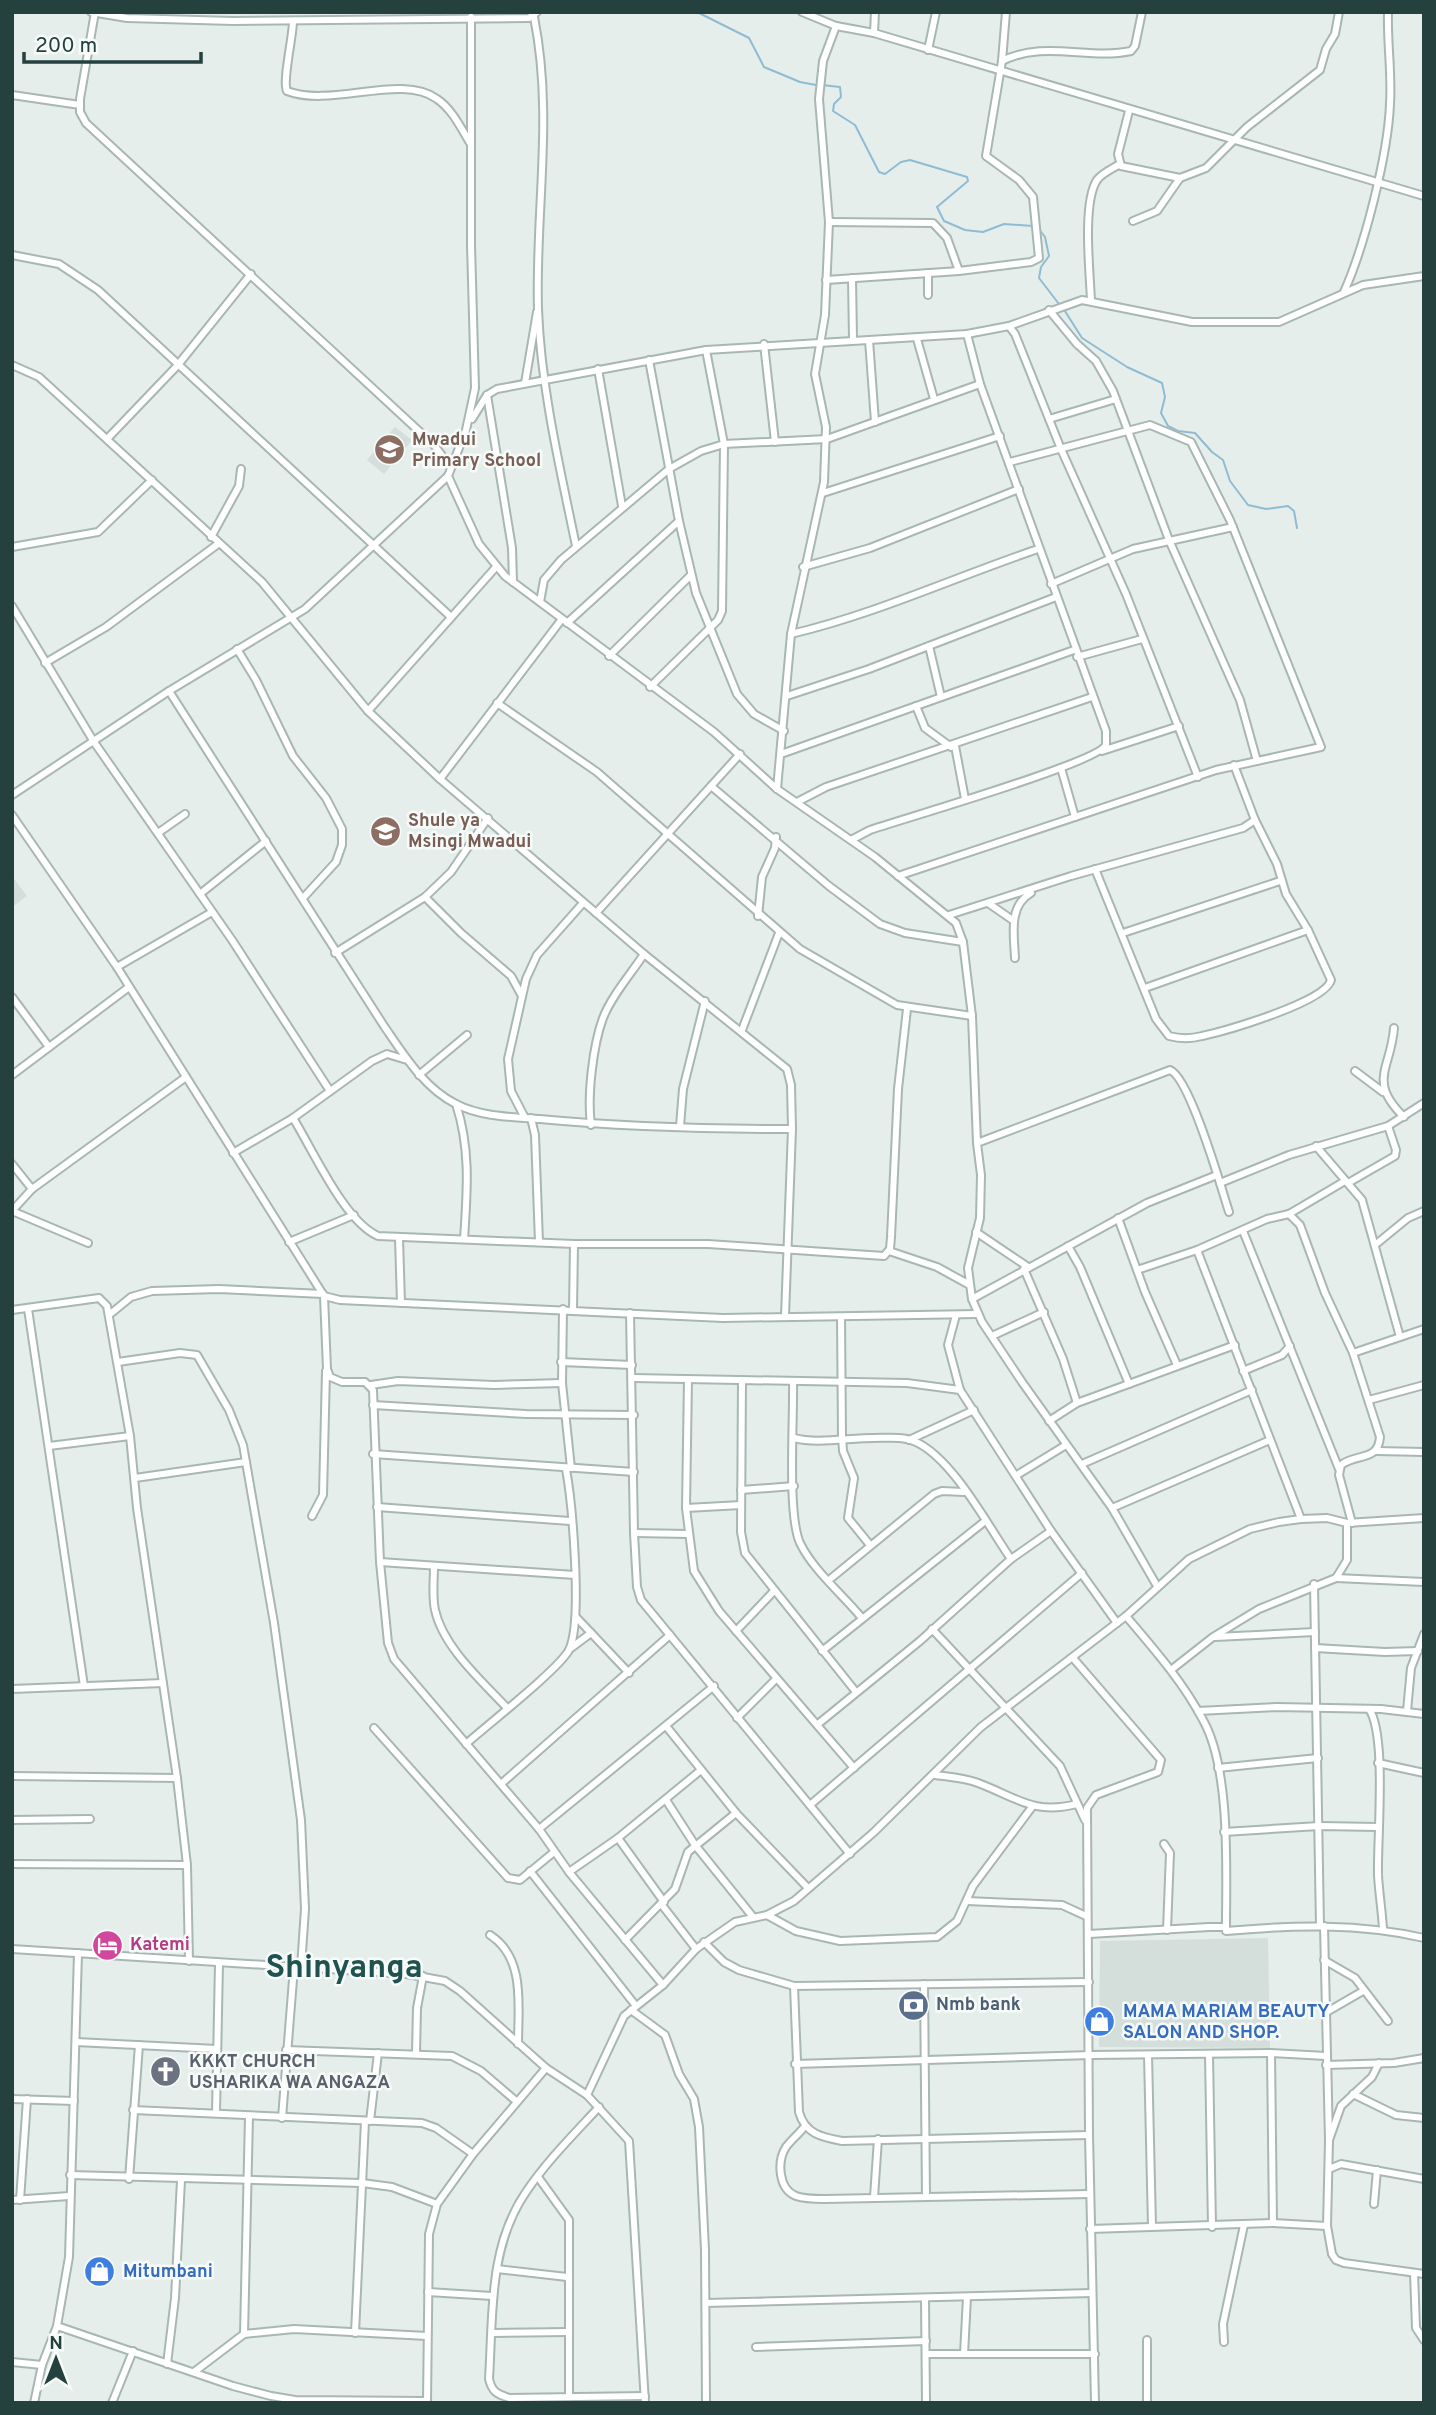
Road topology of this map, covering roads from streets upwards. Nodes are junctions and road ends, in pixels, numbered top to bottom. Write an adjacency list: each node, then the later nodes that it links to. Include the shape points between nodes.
1 (802, 12): 12 (street)
2 (875, 12): 13 (street)
3 (936, 12): 14 (street)
4 (1006, 12): 15 (street)
5 (1142, 12): 15 (street, via 1131,51 1041,51)
6 (1339, 12): 20 (street, via 1321,70)
7 (1388, 12): 24 (street, via 1390,106)
8 (94, 13): 11 (street); 18 (street)
9 (535, 15): 10 (street); 38 (street, via 546,127)
10 (471, 17): 11 (street); 21 (street)
11 (293, 21): 21 (street, via 284,83 287,91 324,98 365,90 429,94 446,107)
12 (836, 26): 13 (street); 27 (street, via 823,61 819,99)
13 (874, 33): 14 (street)
14 (928, 50): 16 (street)
15 (1002, 61): 16 (street)
16 (1000, 71): 19 (street); 29 (street, via 986,156 1030,191 1040,256 1033,261)
17 (12, 94): 18 (street)
18 (80, 106): 31 (street, via 86,123)
19 (1129, 111): 20 (street); 22 (street, via 1118,154)
20 (1232, 142): 23 (street, via 1206,168); 24 (street)
21 (471, 145): 60 (street, via 475,388)
22 (1120, 164): 23 (street, via 1128,170); 37 (street, via 1100,177 1091,197)
23 (1180, 178): 26 (street, via 1157,211)
24 (1376, 181): 25 (street); 35 (street)
25 (1424, 196)
26 (1133, 221)
27 (829, 222): 29 (street, via 931,222 947,238); 34 (street)
28 (12, 255): 50 (street, via 50,261 71,270 114,304)
29 (959, 271): 30 (street)
30 (928, 273): 33 (street); 36 (street)
31 (251, 274): 50 (street); 69 (street, via 434,445)
32 (1423, 277): 35 (street, via 1375,282)
33 (852, 278): 34 (street); 43 (street)
34 (826, 280): 45 (street)
35 (1344, 292): 37 (street, via 1291,319 1275,322 1192,322)
36 (928, 295)
37 (1091, 301): 39 (street)
38 (538, 309): 52 (street); 53 (street)
39 (1049, 310): 40 (street); 57 (street, via 1096,361)
40 (1009, 326): 41 (street); 58 (street)
41 (967, 334): 42 (street); 54 (street)
42 (916, 339): 44 (street); 56 (street)
43 (853, 340): 44 (street); 45 (street)
44 (869, 340): 59 (street)
45 (822, 342): 46 (street); 64 (street, via 815,374)
46 (764, 344): 47 (street); 65 (street)
47 (706, 350): 48 (street); 66 (street)
48 (649, 360): 51 (street); 71 (street)
49 (12, 365): 63 (street, via 39,377)
50 (177, 366): 63 (street); 82 (street)
51 (598, 369): 52 (street); 76 (street)
52 (546, 379): 53 (street); 83 (street, via 556,458)
53 (525, 383): 55 (street)
54 (981, 384): 56 (street); 62 (street)
55 (487, 395): 60 (street); 90 (street, via 512,548)
56 (934, 399): 59 (street)
57 (1116, 399): 58 (street); 61 (street)
58 (1049, 419): 67 (street)
59 (875, 422): 64 (street)
60 (466, 430): 69 (street)
61 (1129, 431): 67 (street); 78 (street, via 1156,426 1191,442); 80 (street)
62 (1000, 436): 68 (street); 75 (street)
63 (107, 439): 73 (street)
64 (827, 439): 65 (street); 75 (street)
65 (775, 442): 66 (street)
66 (724, 444): 71 (street, via 701,450); 99 (street, via 722,611)
67 (1060, 449): 68 (street); 86 (street)
68 (1010, 462): 74 (street)
69 (450, 466): 72 (street)
70 (241, 469): 79 (street, via 239,486)
71 (669, 469): 76 (street); 77 (street)
72 (448, 476): 82 (street); 87 (street, via 471,528)
73 (152, 480): 79 (street); 84 (street, via 97,532)
74 (1019, 489): 85 (street); 88 (street, via 863,550)
75 (823, 493): 88 (street)
76 (622, 506): 83 (street)
77 (678, 521): 89 (street); 97 (street)
78 (1233, 527): 80 (street); 122 (street, via 1321,745)
79 (211, 537): 81 (street)
80 (1169, 540): 86 (street); 122 (street, via 1247,716)
81 (218, 544): 95 (street); 106 (street, via 106,627)
82 (374, 546): 95 (street); 96 (street)
83 (576, 546): 93 (street, via 546,575)
84 (12, 547)
85 (1038, 549): 91 (street); 100 (street)
86 (1110, 558): 91 (street); 101 (street)
87 (496, 567): 90 (street); 96 (street)
88 (803, 567): 100 (street)
89 (690, 576): 99 (street); 105 (street)
90 (513, 582): 93 (street)
91 (1051, 584): 92 (street)
92 (1056, 597): 102 (street); 104 (street)
93 (540, 602): 97 (street)
94 (12, 606): 98 (street)
95 (292, 616): 103 (street); 114 (street)
96 (451, 617): 114 (street)
97 (564, 621): 105 (street); 112 (street)
98 (15, 622): 106 (street)
99 (710, 625): 107 (street); 116 (street, via 741,700 754,714)
100 (791, 635): 109 (street)
101 (1142, 639): 104 (street); 115 (street)
102 (929, 646): 109 (street); 110 (street)
103 (237, 649): 108 (street); 147 (street, via 293,756 326,798 342,829 339,855)
104 (1075, 654): 110 (street); 111 (street)
105 (609, 656): 107 (street)
106 (45, 663): 117 (street)
107 (650, 687): 120 (street)
108 (169, 691): 117 (street); 141 (street)
109 (787, 696): 116 (street)
110 (941, 697): 113 (street)
111 (1092, 697): 118 (street); 119 (street, via 1106,734)
112 (497, 703): 126 (street); 138 (street, via 597,772)
113 (916, 706): 118 (street, via 925,728); 121 (street)
114 (368, 711): 126 (street)
115 (1179, 726): 119 (street); 125 (street)
116 (784, 731): 121 (street)
117 (93, 742): 129 (street); 137 (street)
118 (953, 747): 130 (street); 131 (street, via 826,787)
119 (1102, 751): 124 (street)
120 (740, 754): 127 (street); 128 (street)
121 (781, 754): 128 (street)
122 (1257, 761): 123 (street)
123 (1234, 765): 125 (street); 136 (street)
124 (1060, 768): 130 (street); 134 (street)
125 (1198, 777): 134 (street)
126 (440, 779): 135 (street)
127 (710, 786): 138 (street); 139 (street)
128 (777, 789): 131 (street)
129 (12, 795)
130 (965, 799): 140 (street)
131 (799, 801): 140 (street)
132 (185, 814): 137 (street)
133 (12, 815): 163 (street)
134 (1075, 817): 143 (street)
135 (488, 818): 148 (street, via 451,873); 149 (street)
136 (1255, 820): 142 (street, via 1243,828); 144 (street, via 1277,863)
137 (158, 833): 146 (street)
138 (668, 836): 152 (street); 154 (street)
139 (776, 837): 154 (street, via 762,877); 159 (street, via 829,886 890,930)
140 (850, 840): 143 (street)
141 (266, 841): 146 (street); 147 (street)
142 (1095, 869): 145 (street); 158 (street)
143 (898, 876): 153 (street)
144 (1280, 881): 156 (street); 158 (street)
145 (1042, 887): 150 (street); 155 (street, via 1021,899)
146 (200, 894): 151 (street)
147 (304, 897): 160 (street)
148 (425, 897): 160 (street); 166 (street, via 511,976)
149 (583, 903): 152 (street); 166 (street, via 537,955)
150 (988, 903): 153 (street); 155 (street)
151 (212, 912): 163 (street); 180 (street)
152 (596, 913): 161 (street)
153 (949, 915): 159 (street)
154 (758, 916): 157 (street)
155 (1014, 921): 162 (street)
156 (1308, 930): 165 (street); 165 (street, via 1331,983 1295,1006 1202,1037 1176,1038 1159,1026)
157 (779, 933): 169 (street, via 832,970); 172 (street)
158 (1123, 933): 165 (street)
159 (963, 942): 170 (street)
160 (335, 953): 175 (street)
161 (644, 954): 168 (street); 187 (street, via 603,1019 589,1109)
162 (1015, 958)
163 (117, 967): 164 (street)
164 (129, 987): 174 (street); 179 (street)
165 (1145, 988)
166 (522, 996): 186 (street, via 508,1050 508,1072 511,1091)
167 (12, 997): 174 (street)
168 (705, 1001): 172 (street); 188 (street, via 683,1089)
169 (907, 1009): 170 (street); 216 (street)
170 (972, 1016): 191 (street)
171 (1395, 1028): 181 (street, via 1383,1068)
172 (742, 1030): 190 (street, via 787,1069)
173 (467, 1035): 178 (street)
174 (49, 1047): 177 (street)
175 (407, 1060): 178 (street); 180 (street, via 381,1056)
176 (1356, 1071): 181 (street)
177 (12, 1075)
178 (419, 1075): 183 (street)
179 (186, 1077): 193 (street); 198 (street)
180 (330, 1091): 185 (street)
181 (1385, 1094): 184 (street)
182 (1424, 1103): 184 (street)
183 (456, 1104): 186 (street); 207 (street, via 468,1161)
184 (1404, 1117): 189 (street)
185 (293, 1118): 193 (street); 202 (street)
186 (528, 1118): 187 (street); 210 (street, via 535,1135)
187 (592, 1125): 188 (street)
188 (680, 1126): 190 (street)
189 (1388, 1126): 192 (street); 196 (street, via 1395,1156)
190 (792, 1129): 214 (street)
191 (977, 1143): 195 (street, via 1170,1070 1182,1079); 205 (street, via 982,1200)
192 (1316, 1146): 196 (street); 197 (street)
193 (233, 1153): 209 (street)
194 (12, 1164): 198 (street)
195 (1217, 1175): 197 (street); 203 (street)
196 (1347, 1182): 201 (street); 212 (street, via 1362,1200)
197 (1220, 1183): 200 (street)
198 (32, 1189): 208 (street, via 12,1211)
199 (1424, 1211): 212 (street, via 1408,1217)
200 (1229, 1212)
201 (1289, 1214): 204 (street); 239 (street, via 1300,1225)
202 (354, 1215): 206 (street, via 368,1231); 209 (street)
203 (1118, 1218): 213 (street); 218 (street)
204 (1242, 1231): 215 (street); 238 (street)
205 (976, 1232): 217 (street); 219 (street)
206 (398, 1238): 207 (street); 222 (street)
207 (464, 1239): 210 (street)
208 (88, 1242)
209 (289, 1242): 220 (street)
210 (539, 1242): 211 (street)
211 (574, 1244): 214 (street); 226 (street)
212 (1375, 1245): 236 (street)
213 (1068, 1246): 217 (street); 253 (street)
214 (788, 1248): 216 (street, via 884,1256); 232 (street)
215 (1197, 1250): 218 (street); 237 (street)
216 (889, 1251): 219 (street, via 937,1266)
217 (1026, 1268): 221 (street); 227 (street)
218 (1137, 1270): 243 (street)
219 (968, 1284): 221 (street)
220 (324, 1295): 222 (street); 230 (street, via 219,1289 152,1291 131,1297); 244 (street)
221 (972, 1299): 229 (street)
222 (401, 1303): 225 (street)
223 (28, 1309): 224 (street); 230 (street, via 99,1298); 270 (street)
224 (12, 1310)
225 (563, 1310): 226 (street); 241 (street)
226 (573, 1310): 228 (street)
227 (1044, 1312): 235 (street); 258 (street)
228 (631, 1313): 232 (street); 242 (street)
229 (978, 1314): 231 (street); 235 (street)
230 (109, 1315): 240 (street)
231 (956, 1315): 233 (street); 255 (street, via 948,1345)
232 (785, 1317): 233 (street)
233 (841, 1317): 251 (street)
234 (1424, 1329): 236 (street)
235 (992, 1336): 263 (street)
236 (1400, 1337): 239 (street)
237 (1235, 1345): 243 (street); 245 (street)
238 (1290, 1346): 245 (street, via 1282,1355); 277 (street)
239 (1353, 1353): 257 (street)
240 (118, 1362): 264 (street); 274 (street, via 197,1355 229,1410)
241 (561, 1362): 242 (street); 250 (street)
242 (632, 1365): 246 (street)
243 (1177, 1366): 253 (street)
244 (327, 1369): 252 (street, via 334,1381); 288 (street, via 323,1495)
245 (1243, 1371): 256 (street)
246 (633, 1378): 247 (street); 262 (street)
247 (688, 1379): 248 (street); 286 (street)
248 (742, 1380): 249 (street); 282 (street)
249 (793, 1382): 251 (street); 266 (street)
250 (562, 1383): 252 (street); 261 (street)
251 (840, 1383): 255 (street, via 907,1382); 265 (street)
252 (371, 1384): 259 (street)
253 (1129, 1384): 258 (street)
254 (1424, 1385): 257 (street)
255 (960, 1390): 260 (street)
256 (1252, 1390): 268 (street); 275 (street)
257 (1368, 1400): 271 (street, via 1380,1437)
258 (1077, 1403): 263 (street)
259 (373, 1405): 261 (street); 273 (street)
260 (974, 1410): 267 (street); 279 (street)
261 (566, 1415): 262 (street); 276 (street)
262 (634, 1415): 278 (street)
263 (1049, 1421): 269 (street)
264 (130, 1436): 270 (street); 280 (street)
265 (842, 1437): 266 (street); 267 (street); 297 (street, via 855,1478 848,1518)
266 (793, 1438): 281 (street)
267 (909, 1440): 283 (street, via 928,1451)
268 (1270, 1440): 287 (street); 290 (street)
269 (1066, 1445): 275 (street); 279 (street)
270 (49, 1446): 330 (street)
271 (1377, 1451): 272 (street); 277 (street, via 1346,1461)
272 (1424, 1452)
273 (373, 1454): 276 (street); 285 (street)
274 (246, 1462): 280 (street); 398 (street, via 301,1820 304,1909)
275 (1082, 1464): 287 (street)
276 (568, 1468): 278 (street); 291 (street)
277 (1339, 1471): 293 (street)
278 (634, 1472): 295 (street)
279 (1017, 1475): 294 (street)
280 (135, 1478): 329 (street)
281 (794, 1486): 282 (street); 304 (street, via 800,1542)
282 (741, 1490): 284 (street)
283 (965, 1493): 292 (street); 297 (street, via 934,1494)
284 (741, 1505): 286 (street); 308 (street, via 745,1553)
285 (377, 1507): 291 (street); 299 (street)
286 (686, 1508): 296 (street)
287 (1112, 1508): 307 (street)
288 (312, 1516)
289 (1424, 1518): 293 (street)
290 (1301, 1519): 293 (street); 307 (street, via 1250,1529 1218,1543 1189,1559)
291 (570, 1521): 302 (street)
292 (985, 1522): 298 (street); 311 (street)
293 (1349, 1523): 303 (street, via 1347,1560)
294 (1051, 1531): 298 (street); 301 (street)
295 (634, 1533): 296 (street); 318 (street, via 641,1600)
296 (689, 1534): 314 (street, via 694,1572)
297 (870, 1545): 304 (street)
298 (1011, 1559): 313 (street)
299 (380, 1562): 300 (street); 345 (street, via 389,1650)
300 (433, 1566): 302 (street); 335 (street, via 438,1620 473,1671)
301 (1082, 1573): 312 (street); 325 (street)
302 (575, 1575): 310 (street)
303 (1336, 1578): 305 (street); 306 (street)
304 (829, 1580): 311 (street)
305 (1424, 1582)
306 (1314, 1584): 315 (street); 319 (street)
307 (1157, 1586): 309 (street)
308 (774, 1591): 314 (street); 322 (street)
309 (1126, 1616): 312 (street); 326 (street)
310 (576, 1617): 316 (street); 321 (street)
311 (862, 1617): 322 (street)
312 (1117, 1623): 324 (street)
313 (932, 1629): 325 (street); 333 (street)
314 (736, 1631): 328 (street)
315 (1315, 1632): 319 (street); 320 (street)
316 (591, 1633): 321 (street); 327 (street)
317 (1424, 1634): 323 (street)
318 (670, 1635): 327 (street); 331 (street)
319 (1213, 1637): 326 (street)
320 (1315, 1648): 323 (street); 336 (street)
321 (569, 1650): 335 (street)
322 (822, 1651): 333 (street)
323 (1418, 1651): 339 (street, via 1411,1668)
324 (1073, 1658): 334 (street); 363 (street, via 1161,1760 1153,1775 1096,1795 1087,1808)
325 (970, 1669): 334 (street); 348 (street)
326 (1171, 1670): 338 (street)
327 (629, 1673): 355 (street)
328 (776, 1679): 341 (street); 342 (street)
329 (163, 1683): 330 (street); 354 (street)
330 (84, 1686): 332 (street)
331 (714, 1686): 341 (street); 343 (street)
332 (12, 1689)
333 (856, 1692): 342 (street)
334 (1006, 1706): 352 (street); 357 (street, via 1060,1766)
335 (507, 1708): 345 (street)
336 (1317, 1708): 337 (street); 338 (street); 346 (street)
337 (1369, 1709): 339 (street); 347 (street, via 1375,1720)
338 (1198, 1711): 349 (street, via 1213,1743)
339 (1407, 1711): 340 (street)
340 (1424, 1714)
341 (737, 1718): 358 (street)
342 (818, 1724): 348 (street)
343 (666, 1726): 350 (street); 366 (street)
344 (374, 1728): 375 (street, via 508,1878 520,1880)
345 (466, 1744): 355 (street)
346 (1318, 1758): 349 (street); 364 (street)
347 (1378, 1763): 351 (street); 365 (street)
348 (854, 1768): 358 (street)
349 (1218, 1768): 367 (street)
350 (701, 1770): 356 (street); 360 (street)
351 (1424, 1773)
352 (935, 1775): 359 (street, via 980,1784); 372 (street)
353 (12, 1776): 354 (street)
354 (177, 1779): 374 (street)
355 (500, 1784): 366 (street)
356 (666, 1800): 368 (street); 370 (street)
357 (1077, 1804): 359 (street); 363 (street)
358 (810, 1805): 372 (street)
359 (1032, 1807): 378 (street, via 973,1886)
360 (736, 1813): 370 (street); 377 (street)
361 (90, 1819): 362 (street)
362 (12, 1820)
363 (1086, 1823): 381 (street)
364 (1319, 1826): 365 (street); 367 (street); 383 (street)
365 (1378, 1827): 385 (street)
366 (539, 1829): 371 (street)
367 (1224, 1832): 384 (street)
368 (618, 1838): 376 (street); 379 (street)
369 (1164, 1844): 386 (street, via 1170,1853)
370 (695, 1845): 379 (street, via 675,1889); 382 (street)
371 (554, 1852): 375 (street); 376 (street)
372 (850, 1854): 377 (street)
373 (12, 1864): 374 (street)
374 (187, 1865): 396 (street)
375 (530, 1871): 405 (street)
376 (569, 1872): 390 (street)
377 (807, 1887): 380 (street, via 781,1910)
378 (967, 1901): 380 (street, via 948,1931 928,1938 840,1941 796,1931); 381 (street, via 1062,1905)
379 (663, 1903): 390 (street); 393 (street)
380 (767, 1915): 382 (street)
381 (1086, 1916): 387 (street)
382 (753, 1917): 391 (street, via 735,1922)
383 (1322, 1926): 384 (street, via 1226,1931); 385 (street); 395 (street)
384 (1226, 1927): 386 (street)
385 (1383, 1929): 389 (street)
386 (1167, 1930): 387 (street)
387 (1089, 1934): 400 (street)
388 (490, 1935): 409 (street, via 505,1948 514,1968)
389 (1424, 1938)
390 (625, 1940): 402 (street)
391 (704, 1942): 393 (street); 403 (street, via 739,1970)
392 (12, 1949): 394 (street)
393 (696, 1949): 402 (street)
394 (78, 1953): 396 (street); 408 (street)
395 (1324, 1960): 404 (street, via 1352,1975); 406 (street)
396 (189, 1961): 397 (street)
397 (219, 1963): 398 (street); 411 (street)
398 (298, 1967): 399 (street); 412 (street)
399 (423, 1976): 409 (street, via 445,1981 460,1991); 414 (street)
400 (1089, 1982): 401 (street); 417 (street)
401 (924, 1984): 403 (street); 421 (street)
402 (663, 1985): 405 (street)
403 (794, 1986): 423 (street)
404 (1363, 1991): 406 (street); 407 (street)
405 (634, 2008): 427 (street, via 624,2016); 476 (street, via 665,2035 694,2099)
406 (1325, 2013): 419 (street)
407 (1388, 2021)
408 (76, 2042): 410 (street); 430 (street)
409 (518, 2044): 425 (street)
410 (139, 2045): 411 (street); 433 (street)
411 (217, 2049): 434 (street)
412 (286, 2050): 413 (street); 436 (street)
413 (378, 2053): 414 (street); 438 (street)
414 (416, 2053): 431 (street, via 452,2056 468,2063)
415 (1271, 2053): 416 (street); 419 (street); 461 (street)
416 (1209, 2054): 418 (street); 465 (street)
417 (1091, 2055): 418 (street); 421 (street); 440 (street)
418 (1148, 2055): 464 (street)
419 (1326, 2056): 424 (street)
420 (1424, 2058): 422 (street)
421 (924, 2061): 423 (street); 441 (street)
422 (1379, 2063): 424 (street); 426 (street, via 1372,2077)
423 (795, 2064): 439 (street, via 799,2112)
424 (1326, 2065): 443 (street)
425 (547, 2068): 427 (street); 431 (street)
426 (1353, 2094): 437 (street, via 1396,2115); 443 (street, via 1341,2106)
427 (587, 2095): 432 (street)
428 (12, 2099): 429 (street)
429 (27, 2099): 430 (street); 458 (street)
430 (74, 2101): 447 (street)
431 (516, 2101): 444 (street)
432 (599, 2107): 448 (street); 497 (street, via 624,2134 631,2152)
433 (133, 2110): 434 (street); 449 (street)
434 (216, 2113): 435 (street)
435 (249, 2116): 436 (street); 452 (street)
436 (282, 2118): 438 (street)
437 (1424, 2118)
438 (368, 2121): 444 (street, via 422,2123); 453 (street)
439 (805, 2126): 442 (street, via 817,2136 842,2141); 456 (street, via 783,2155 781,2174 787,2189 808,2198)
440 (1089, 2135): 441 (street); 454 (street)
441 (925, 2138): 442 (street); 457 (street)
442 (878, 2139): 456 (street)
443 (1329, 2140): 445 (street)
444 (473, 2154): 459 (street)
445 (1329, 2169): 446 (street, via 1341,2164); 463 (street)
446 (1377, 2171): 450 (street); 460 (street)
447 (70, 2175): 449 (street); 455 (street)
448 (538, 2177): 467 (street, via 516,2209); 470 (street, via 569,2220)
449 (129, 2179): 451 (street)
450 (1424, 2179)
451 (181, 2180): 452 (street); 493 (street)
452 (245, 2180): 453 (street); 481 (street)
453 (362, 2183): 459 (street, via 392,2187); 479 (street)
454 (1090, 2194): 457 (street); 466 (street)
455 (69, 2196): 458 (street); 477 (street, via 69,2257)
456 (873, 2197): 457 (street)
457 (926, 2197)
458 (16, 2200)
459 (438, 2204): 471 (street, via 429,2234)
460 (1374, 2204)
461 (1273, 2223): 462 (street); 463 (street)
462 (1244, 2225): 465 (street); 486 (street, via 1223,2324)
463 (1327, 2226): 468 (street, via 1336,2260)
464 (1152, 2227): 465 (street); 466 (street)
465 (1212, 2227)
466 (1090, 2229): 472 (street)
467 (497, 2269): 470 (street); 473 (street)
468 (1414, 2273): 469 (street); 484 (street, via 1416,2328)
469 (1424, 2274)
470 (567, 2277): 478 (street)
471 (428, 2292): 473 (street); 482 (street)
472 (1092, 2293): 474 (street); 491 (street)
473 (492, 2295): 480 (street)
474 (967, 2298): 475 (street); 490 (street)
475 (925, 2299): 476 (street); 485 (street)
476 (706, 2303): 503 (street)
477 (57, 2326): 488 (street); 494 (street)
478 (568, 2332): 480 (street); 496 (street)
479 (355, 2333): 481 (street, via 294,2329); 482 (street)
480 (492, 2333): 496 (street, via 489,2379 498,2395 533,2399)
481 (244, 2334): 495 (street)
482 (427, 2336): 500 (street)
483 (1147, 2340): 506 (street)
484 (1424, 2340)
485 (926, 2341): 487 (street); 489 (street)
486 (1224, 2342)
487 (756, 2347)
488 (133, 2351): 493 (street); 502 (street)
489 (926, 2354): 490 (street); 504 (street)
490 (964, 2354): 491 (street)
491 (1095, 2354): 505 (street)
492 (12, 2362): 494 (street)
493 (167, 2364): 495 (street)
494 (42, 2365): 501 (street)
495 (194, 2372): 498 (street)
496 (569, 2395): 497 (street)
497 (645, 2399)
498 (295, 2401): 499 (street)
499 (356, 2401): 500 (street)
500 (427, 2402)
501 (34, 2403)
502 (112, 2403)
503 (706, 2403)
504 (926, 2403)
505 (1095, 2403)
506 (1147, 2403)

